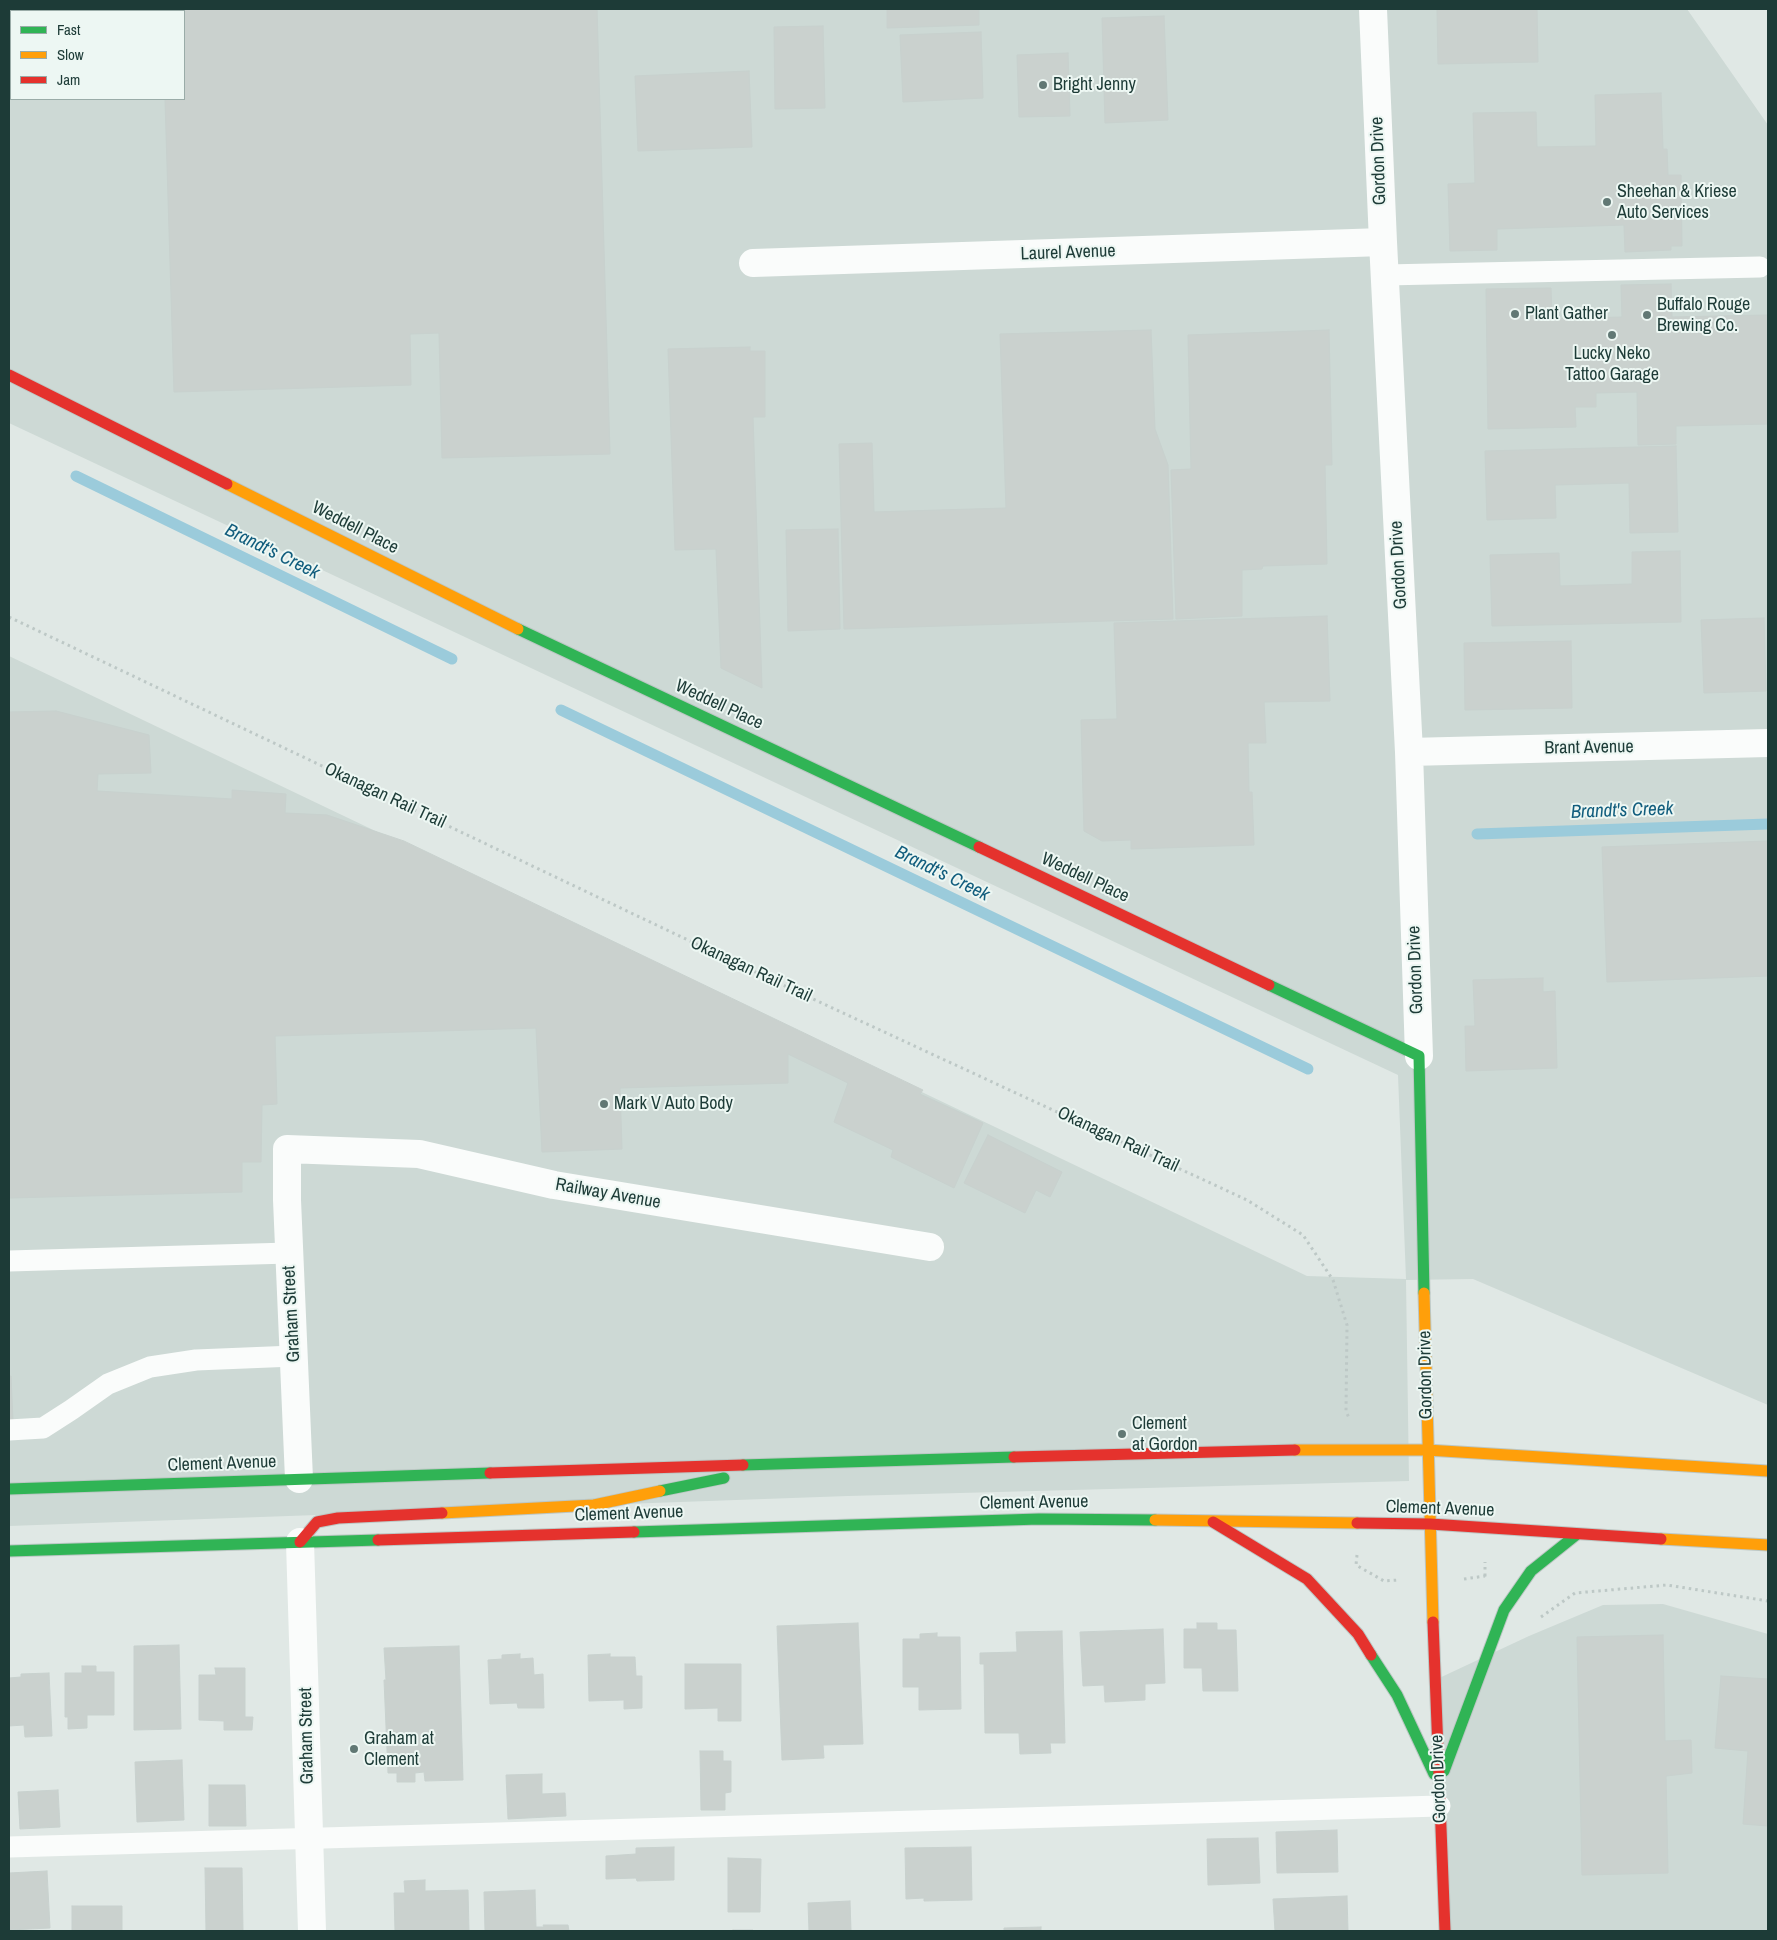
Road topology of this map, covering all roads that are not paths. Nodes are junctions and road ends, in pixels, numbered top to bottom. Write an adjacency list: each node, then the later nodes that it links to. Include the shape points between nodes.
1 (1372, 9): 2 (street, Gordon Drive)
2 (1383, 242): 3 (street, Laurel Avenue); 5 (street, Gordon Drive)
3 (753, 263)
4 (1760, 267): 5 (lane)
5 (1384, 275): 8 (street, Gordon Drive)
6 (9, 375): 9 (main road, Weddell Place, via 494,617)
7 (1768, 743): 8 (street, Brant Avenue)
8 (1409, 752): 9 (street, Gordon Drive)
9 (1419, 1056): 16 (main road, Gordon Drive)
10 (287, 1149): 11 (street, Railway Avenue, via 419,1154 554,1185); 12 (street, Graham Street)
11 (930, 1247)
12 (289, 1253): 13 (lane); 14 (street, Graham Street)
13 (9, 1261)
14 (294, 1356): 15 (lane, via 196,1360 150,1367 108,1384 43,1428); 19 (street, Graham Street)
15 (9, 1430)
16 (1427, 1450): 17 (main road, Clement Avenue, via 1346,1449); 18 (main road, Clement Avenue); 22 (main road, Gordon Drive)
17 (796, 1463): 19 (main road, Clement Avenue); 24 (main road, Clement Avenue, via 594,1505 338,1518 317,1522)
18 (1768, 1471)
19 (299, 1479): 20 (main road, Clement Avenue)
20 (9, 1489)
21 (1212, 1521): 22 (main road, Clement Avenue); 24 (main road, Clement Avenue, via 1039,1519); 27 (main road, via 1307,1578 1358,1634 1397,1695)
22 (1430, 1524): 23 (main road, Clement Avenue); 27 (main road, Gordon Drive)
23 (1576, 1535): 25 (main road, Clement Avenue); 27 (main road, via 1531,1571 1504,1610)
24 (300, 1542): 26 (main road, Clement Avenue); 29 (street, Graham Street)
25 (1768, 1545)
26 (9, 1551)
27 (1439, 1784): 28 (main road, Gordon Drive)
28 (1440, 1806): 29 (lane); 32 (main road, Gordon Drive)
29 (309, 1838): 30 (lane); 31 (street, Graham Street)
30 (9, 1847)
31 (312, 1931)
32 (1445, 1931)

